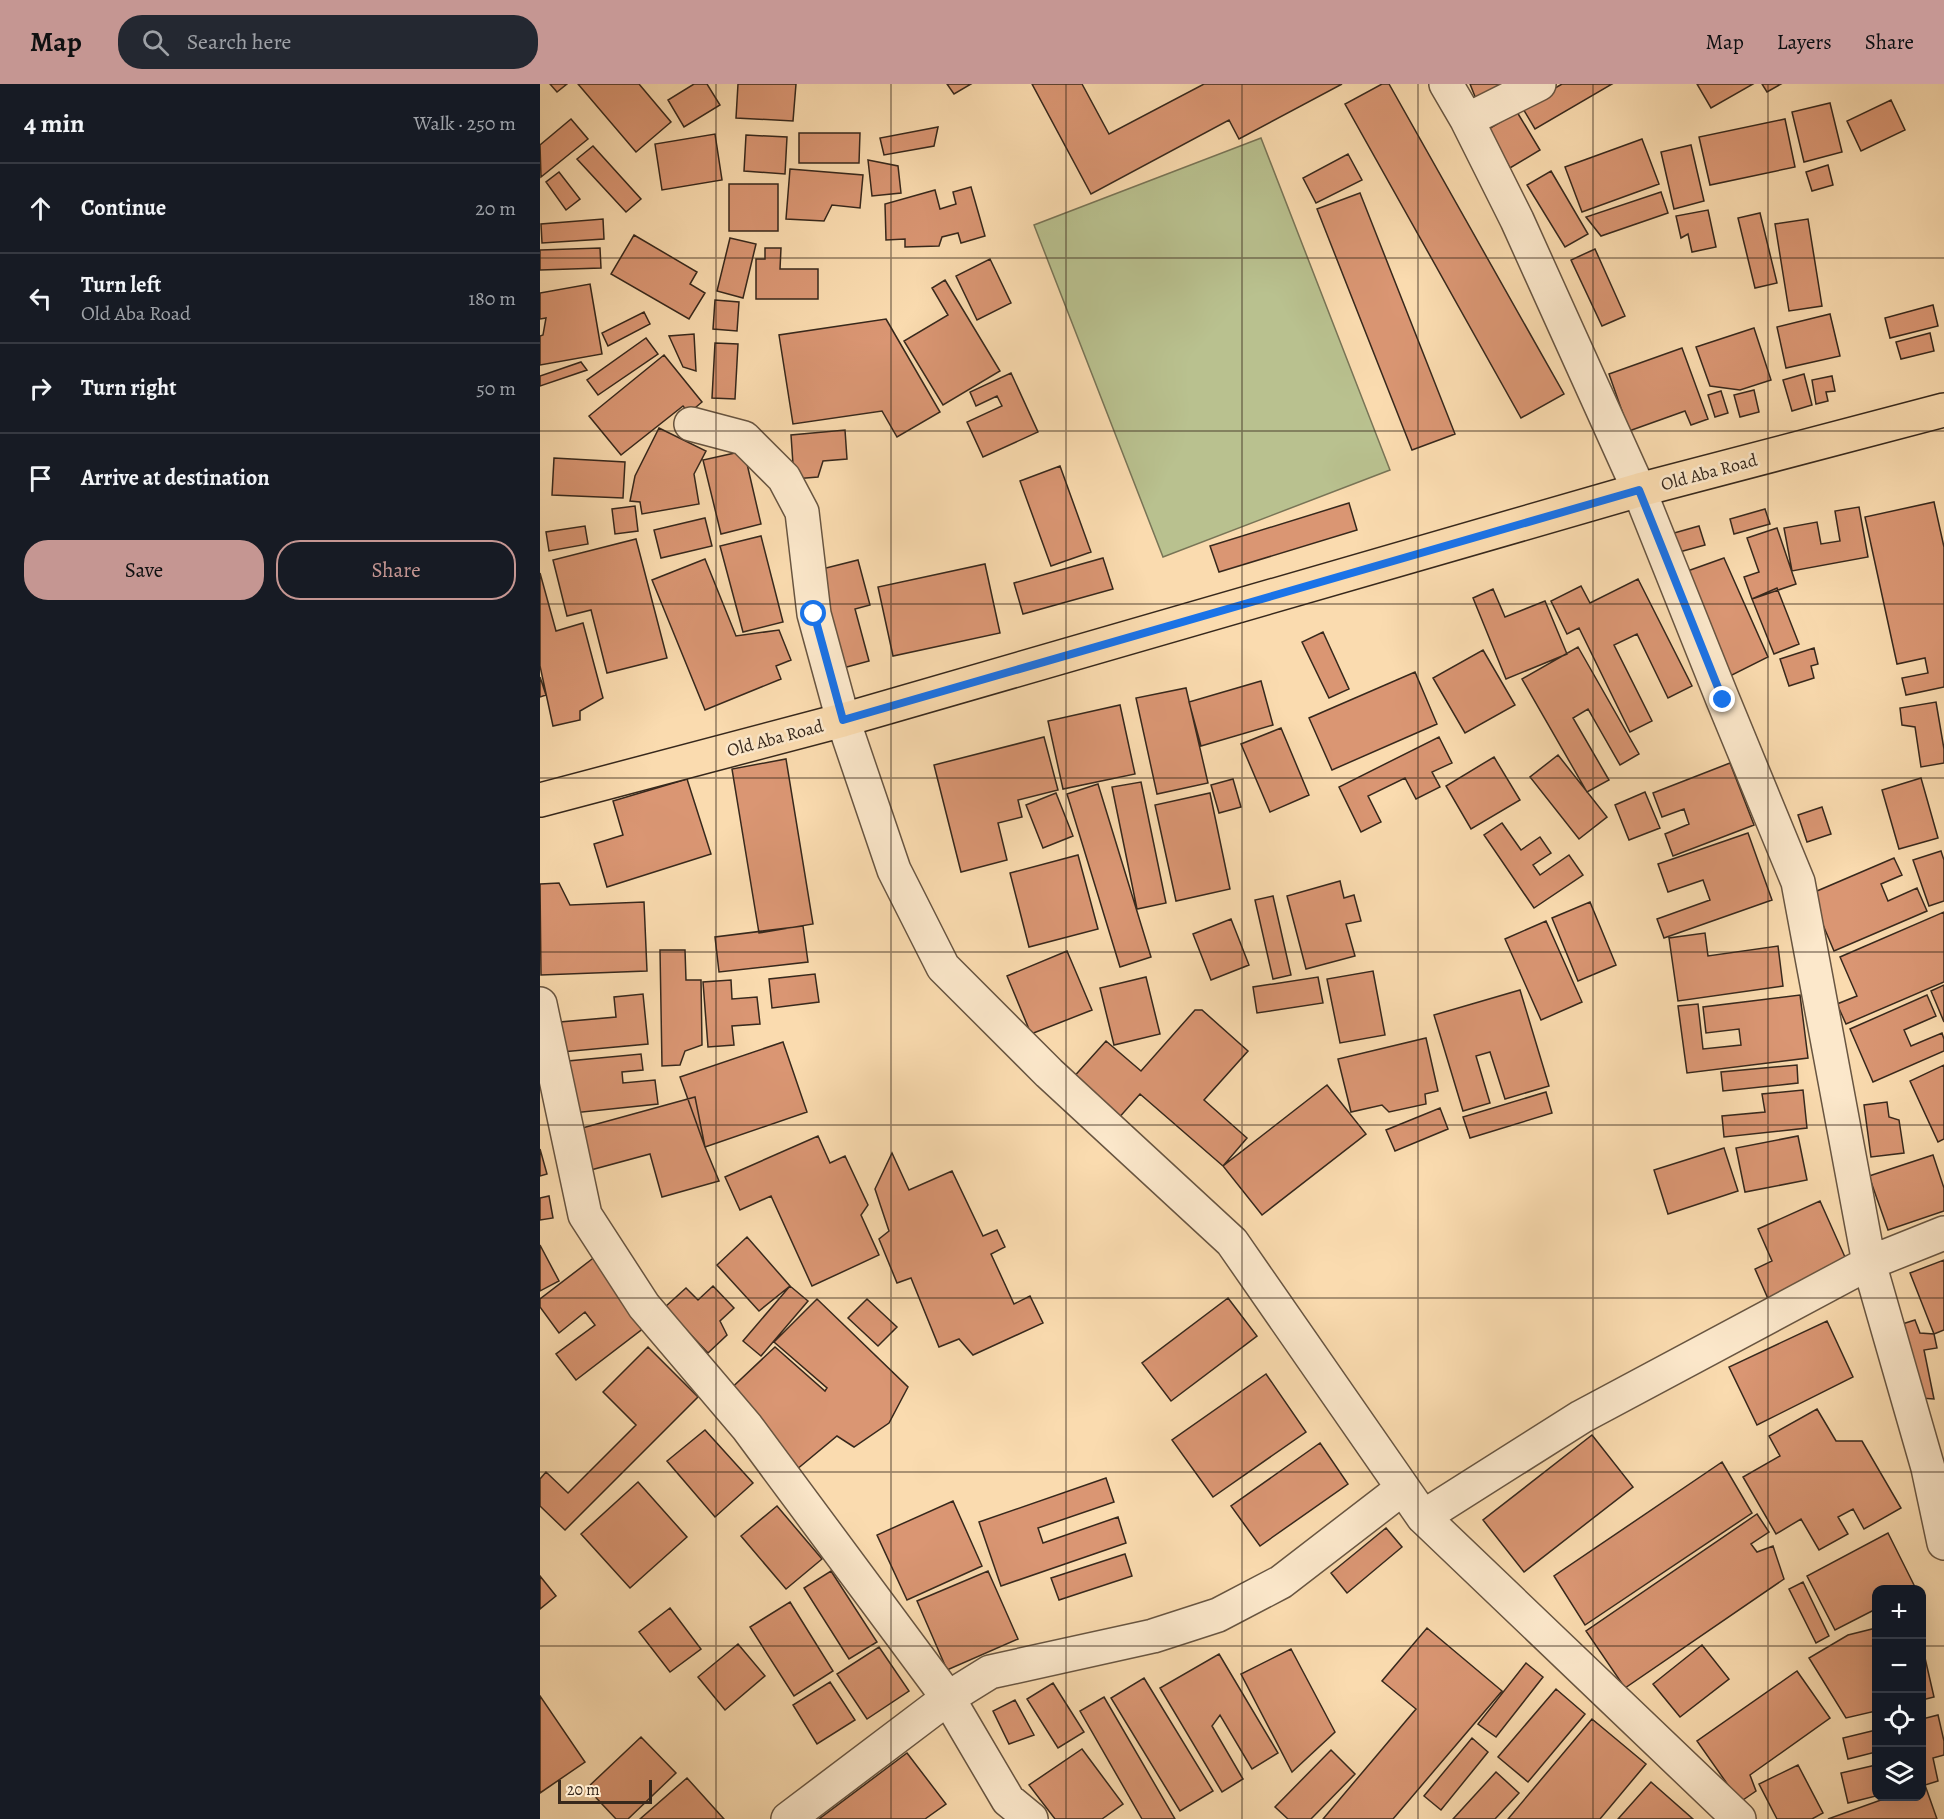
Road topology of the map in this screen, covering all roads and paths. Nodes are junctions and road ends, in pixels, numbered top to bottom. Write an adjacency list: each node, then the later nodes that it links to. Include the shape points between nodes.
1 (1446, 84): 3 (street)
2 (1539, 84): 3 (street)
3 (1467, 120): 6 (street, via 1518,220)
4 (1944, 410): 6 (main road, Old Aba Road)
5 (691, 424): 7 (street, via 744,438 784,477 802,513 814,614)
6 (1639, 490): 7 (main road, Old Aba Road); 11 (street, via 1798,882)
7 (843, 720): 8 (main road, Old Aba Road); 12 (street, via 894,870 943,967 1049,1073 1232,1242)
8 (540, 800)
9 (540, 1004): 15 (street, via 585,1215 644,1306 747,1427)
10 (1944, 1233): 11 (street)
11 (1869, 1263): 13 (street, via 1581,1417); 14 (street, via 1928,1468)
12 (1402, 1488): 13 (street); 15 (street, via 1281,1582 1218,1615 1153,1636 990,1672)
13 (1423, 1517): 18 (street)
14 (1944, 1543)
15 (948, 1698): 16 (street); 17 (street, via 1008,1800)
16 (788, 1819)
17 (1031, 1819)
18 (1739, 1819)

